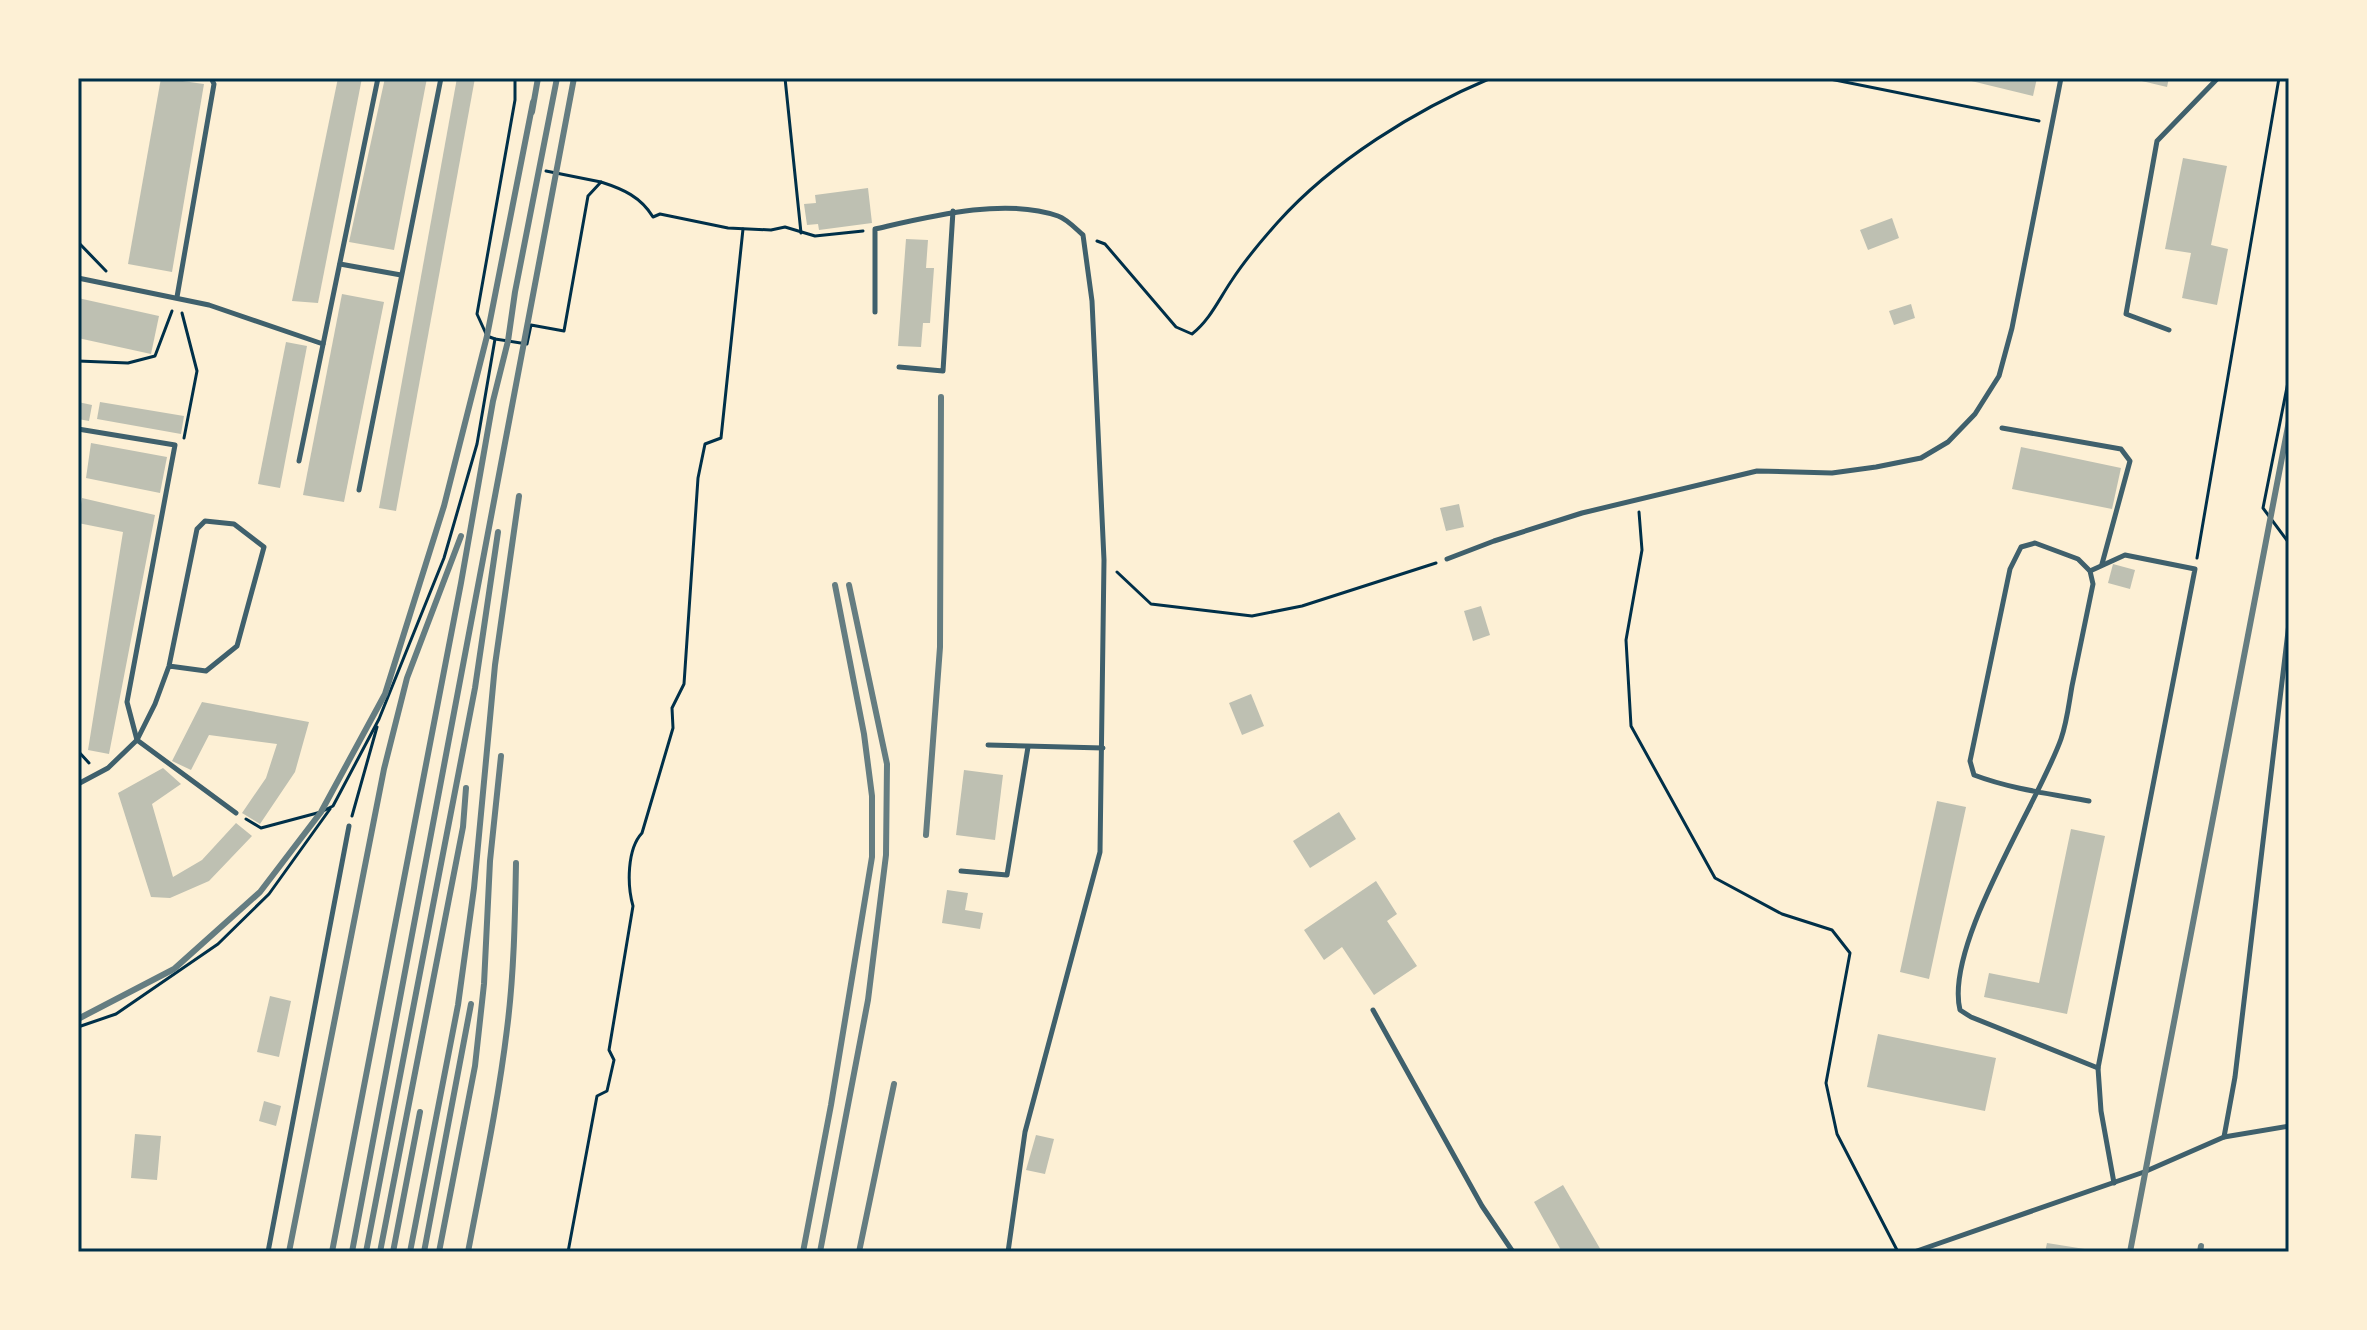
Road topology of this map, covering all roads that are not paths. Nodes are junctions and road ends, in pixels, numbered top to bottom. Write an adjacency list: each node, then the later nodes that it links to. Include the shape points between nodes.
1 (211, 78): 10 (lane)
2 (378, 78): 7 (lane)
3 (441, 78): 8 (lane)
4 (2061, 78): 19 (lane, via 1999,376 1975,414 1948,442 1921,458 1876,467 1832,473 1757,471 1582,513)
5 (2218, 78): 12 (lane, via 2157,141 2126,314)
6 (953, 211): 11 (lane, via 875,229); 14 (lane, via 943,371); 27 (lane, via 1013,209 1060,216 1083,235 1092,301 1104,560)
7 (340, 264): 8 (lane); 13 (lane)
8 (401, 275): 18 (lane)
9 (78, 278): 10 (lane)
10 (177, 297): 13 (lane)
11 (875, 312)
12 (2169, 330)
13 (323, 344): 17 (lane)
14 (899, 367)
15 (2002, 428): 20 (lane, via 2121,449 2130,461)
16 (78, 429): 24 (lane, via 175,445 127,702)
17 (299, 461)
18 (359, 490)
19 (1447, 559)
20 (2102, 565): 21 (lane); 35 (lane, via 2125,555 2195,569)
21 (2090, 571): 29 (lane, via 2093,584 2062,736); 29 (lane, via 2078,559 2035,543 2021,547 2010,569 1970,761 1974,775)
22 (2289, 623): 37 (lane)
23 (169, 666): 23 (lane, via 206,671 237,646 264,547 234,524 205,521 197,529); 24 (lane)
24 (137, 740): 28 (lane, via 108,768); 31 (lane)
25 (988, 745): 26 (lane)
26 (1028, 747): 27 (lane); 33 (lane, via 1007,875)
27 (1103, 748): 40 (lane, via 1100,852 1025,1132)
28 (78, 784)
29 (2035, 791): 30 (lane); 35 (lane, via 1966,951 1957,996 1960,1010)
30 (2089, 801)
31 (236, 813)
32 (349, 826): 39 (lane)
33 (961, 871)
34 (1373, 1010): 41 (lane)
35 (2098, 1068): 38 (lane)
36 (2289, 1126): 37 (lane)
37 (2224, 1137): 38 (lane)
38 (2114, 1183): 42 (lane)
39 (268, 1252)
40 (1008, 1252)
41 (1513, 1252)
42 (1914, 1252)

